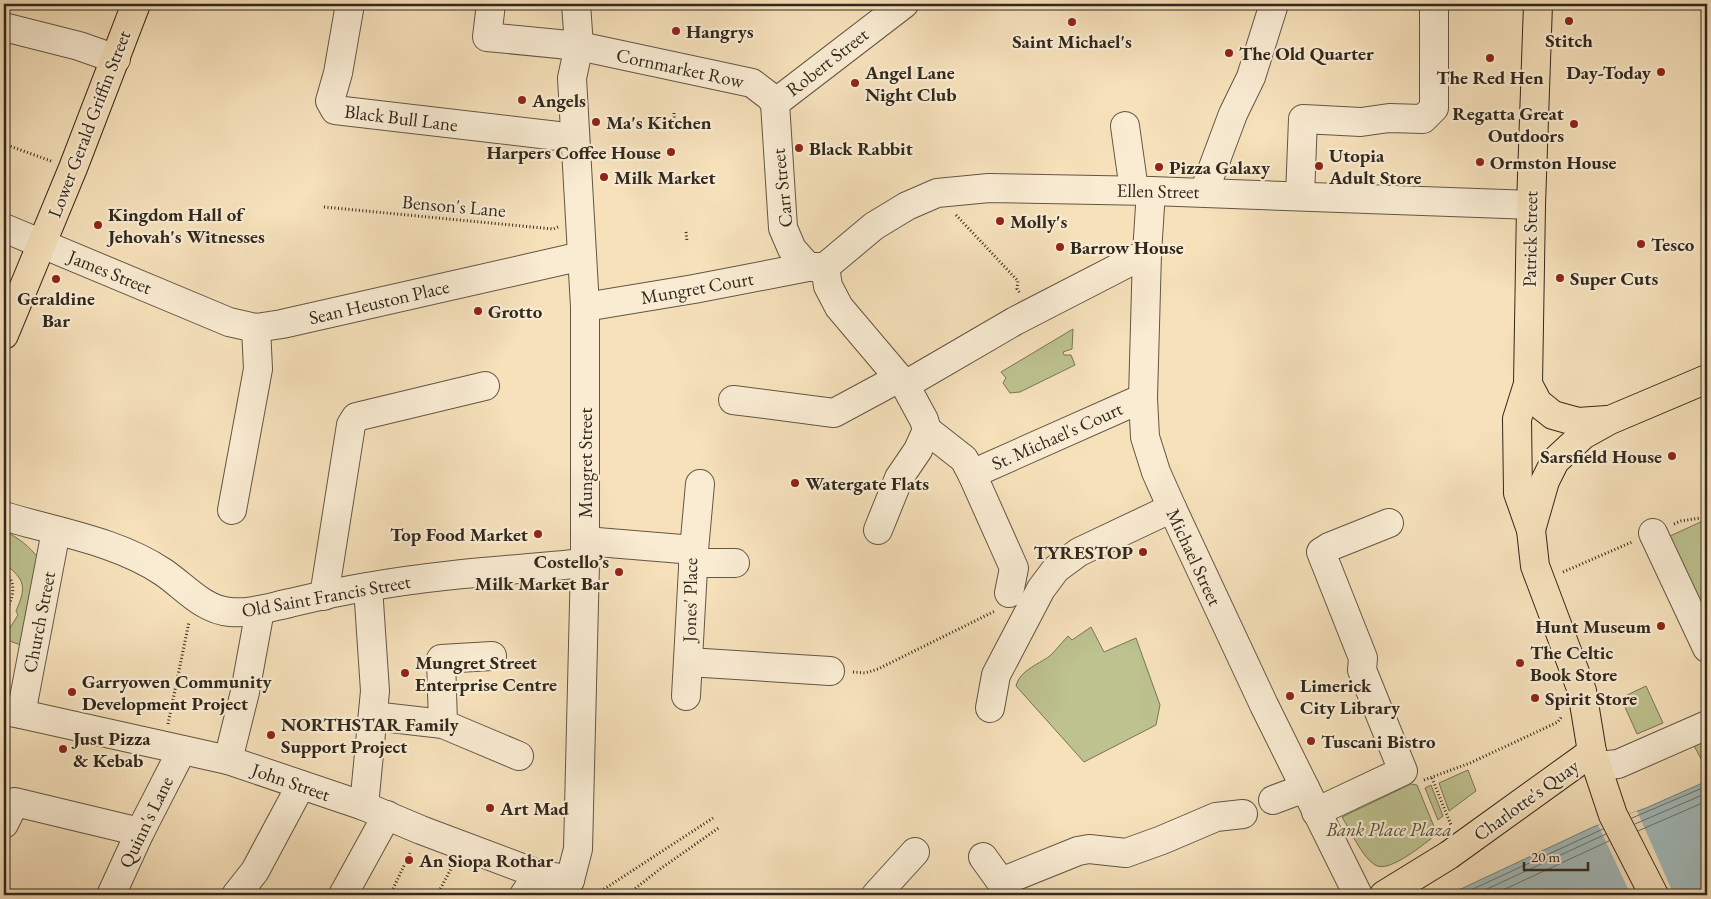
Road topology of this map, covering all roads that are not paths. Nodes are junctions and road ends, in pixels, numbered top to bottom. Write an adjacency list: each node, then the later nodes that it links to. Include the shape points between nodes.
1 (136, 4): 11 (main road, Lower Gerald Griffin Street)
2 (350, 4): 14 (street, Black Bull Lane, via 330,101 335,110)
3 (491, 4): 10 (street, Cornmarket Row, via 487,37)
4 (576, 4): 10 (street, Mungret Street)
5 (904, 4): 12 (street, Robert Street)
6 (1274, 4): 15 (street, via 1251,77)
7 (1434, 4): 17 (street, via 1434,108 1423,119 1389,118 1361,122 1303,119)
8 (1538, 4): 18 (main road, Patrick Street)
9 (4, 28): 11 (street)
10 (578, 46): 12 (street, Cornmarket Row, via 752,83); 14 (street, Mungret Street, via 572,78)
11 (116, 58): 20 (main road, Lower Gerald Griffin Street)
12 (775, 103): 23 (street, Carr Street, via 783,228 792,249)
13 (1125, 126): 16 (street, Michael Street)
14 (575, 138): 22 (street, Mungret Street)
15 (1208, 181)
16 (1143, 191): 17 (street, Ellen Street); 21 (street, Michael Street); 23 (street, Ellen Street, via 989,188 937,193 906,206)
17 (1300, 196): 18 (street, Ellen Street)
18 (1531, 205): 30 (main road, Patrick Street)
19 (4, 228): 20 (street, James Street)
20 (42, 245): 24 (street, James Street); 27 (main road, Lower Gerald Griffin Street)
21 (1147, 253): 29 (street); 32 (street, Michael Street)
22 (582, 256): 25 (street, Mungret Street); 26 (street, Sean Heuston Place)
23 (817, 267): 25 (street, Mungret Court); 29 (street, via 839,307)
24 (179, 300): 26 (street, Sean Heuston Place, via 229,322)
25 (585, 307): 46 (street, Mungret Street)
26 (256, 328): 39 (street, via 258,369)
27 (4, 335)
28 (1707, 379): 34 (main road)
29 (902, 382): 33 (street, via 834,413); 35 (street)
30 (1528, 384): 34 (main road, via 1538,402 1554,415 1578,422); 43 (main road, Patrick Street, via 1517,418 1518,494)
31 (485, 386): 51 (street, via 356,417 351,425)
32 (1143, 398): 36 (street, St. Michael's Court); 38 (street, Michael Street, via 1145,437 1156,441 1156,472)
33 (732, 400)
34 (1610, 420): 43 (main road, via 1583,435 1555,461 1545,481)
35 (927, 430): 36 (street, via 964,459); 42 (street, via 899,478)
36 (972, 474): 50 (street, via 1014,568)
37 (700, 484): 47 (street)
38 (1172, 508): 58 (street, via 1079,552 1056,569 1041,589 996,675); 69 (street, Michael Street)
39 (232, 510)
40 (4, 516): 44 (street, Old Saint Francis Street)
41 (1389, 523): 69 (street, via 1321,552 1363,658 1362,670 1403,771)
42 (878, 530)
43 (1531, 530): 65 (main road, via 1536,566 1582,691)
44 (56, 531): 52 (street, Old Saint Francis Street, via 102,542 153,565 207,606 230,612); 59 (street, Church Street)
45 (1653, 533): 53 (street)
46 (585, 552): 47 (street, Jones' Place); 49 (street, Old Saint Francis Street); 77 (street, Mungret Street)
47 (694, 557): 48 (street); 55 (street, Jones' Place)
48 (735, 563)
49 (368, 587): 51 (street, Old Saint Francis Street); 60 (street)
50 (1009, 593)
51 (324, 596): 52 (street, Old Saint Francis Street)
52 (260, 610): 66 (street)
53 (1707, 648)
54 (492, 656): 61 (street, via 441,660)
55 (688, 662): 56 (street); 57 (street, Jones' Place)
56 (830, 671)
57 (686, 696)
58 (990, 708)
59 (12, 712): 63 (street, John Street)
60 (373, 716): 61 (street); 70 (street)
61 (443, 724): 64 (street)
62 (1707, 725): 65 (street, via 1618,764)
63 (173, 748): 66 (street, John Street); 73 (street, Quinn's Lane)
64 (519, 756)
65 (1594, 759): 84 (main road, Charlotte's Quay); 85 (main road, via 1614,815)
66 (228, 760): 67 (street, John Street)
67 (301, 785): 70 (street, John Street); 80 (street, via 255,871)
68 (1273, 800): 69 (street)
69 (1310, 800): 83 (street, Michael Street)
70 (376, 810): 76 (street, John Street, via 464,845); 81 (street)
71 (1243, 814): 78 (street, via 1173,834 1125,860 1090,849 1078,850)
72 (4, 824): 73 (street, via 15,802)
73 (140, 832): 79 (street, Quinn's Lane)
74 (915, 852): 82 (street)
75 (983, 857): 78 (street)
76 (531, 884): 77 (street, John Street)
77 (578, 888)
78 (1004, 889)
79 (113, 895)
80 (236, 895)
81 (343, 895)
82 (876, 895)
83 (1358, 895)
84 (1384, 895)
85 (1654, 895)

